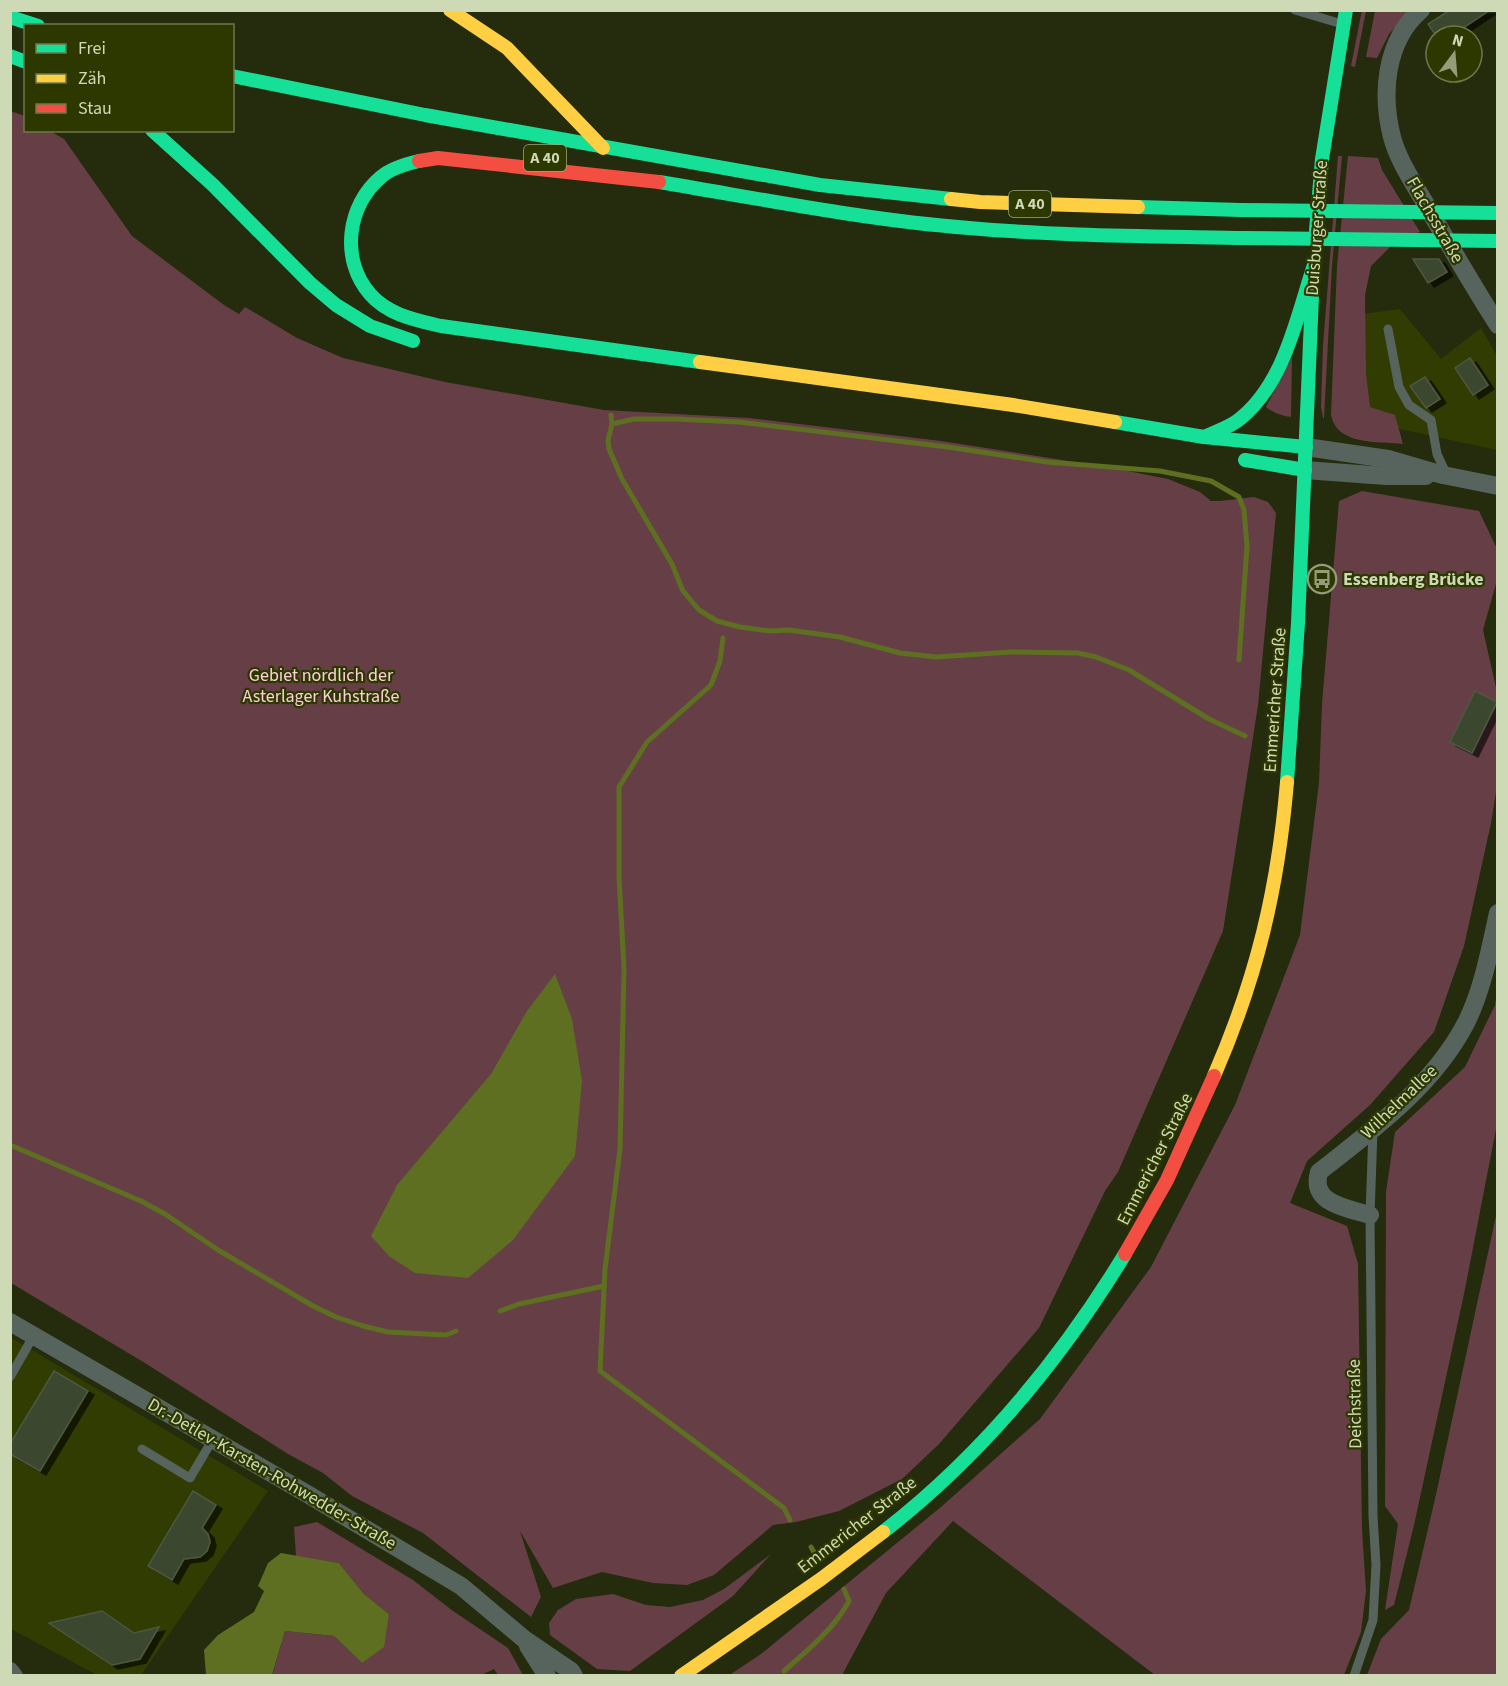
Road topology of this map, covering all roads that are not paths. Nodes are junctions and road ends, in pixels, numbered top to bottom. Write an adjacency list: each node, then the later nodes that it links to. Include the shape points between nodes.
1 (450, 10): 9 (main road, via 507,48)
2 (1295, 10): 5 (lane)
3 (1421, 10): 15 (street, Flachsstraße, via 1400,35 1389,61 1392,138)
4 (10, 17): 6 (main road)
5 (1345, 18): 14 (main road, Duisburger Straße, via 1322,159)
6 (32, 24)
7 (234, 76): 9 (main road, A 40)
8 (155, 132): 17 (main road, via 336,305 370,326)
9 (603, 148): 11 (main road, A 40, bridge, via 820,185 980,202)
10 (504, 151): 12 (main road, A 40)
11 (1497, 213)
12 (859, 214): 13 (main road, A 40, bridge, via 968,228 1073,234); 19 (main road, via 631,178 438,158 410,162 380,177 368,188 352,221 350,240 358,274 383,306 407,318 441,326 980,400)
13 (1497, 241)
14 (1314, 265): 19 (main road, via 1270,386 1242,419); 20 (main road, Duisburger Straße)
15 (1497, 325)
16 (1388, 329): 24 (lane, via 1399,387 1409,405 1431,420)
17 (425, 343)
18 (551, 356): 21 (main road, via 810,386)
19 (1204, 436): 20 (main road)
20 (1306, 447): 23 (main road, Duisburger Straße); 24 (street, via 1388,459)
21 (1189, 448)
22 (1232, 458): 23 (main road)
23 (1305, 470): 24 (street, via 1386,476); 39 (main road, Emmericher Straße, via 1286,798 1268,917 1239,1015 1174,1170 1083,1320 1024,1396 952,1473 870,1543)
24 (1443, 475): 25 (street)
25 (1497, 486)
26 (1497, 913): 27 (street, Wilhelmallee, via 1479,991 1466,1022 1426,1080)
27 (1373, 1130): 28 (lane, Deichstraße); 28 (street, Wilhelmallee, via 1320,1172 1317,1181 1321,1195 1331,1202)
28 (1370, 1215): 40 (lane, Deichstraße, via 1372,1516 1376,1565 1372,1620)
29 (10, 1322): 30 (street, Dr.-Detlev-Karsten-Rohwedder-Straße)
30 (34, 1335): 31 (lane); 32 (street, Dr.-Detlev-Karsten-Rohwedder-Straße)
31 (10, 1377)
32 (213, 1439): 33 (lane, via 189,1478); 34 (street, Dr.-Detlev-Karsten-Rohwedder-Straße, via 460,1586)
33 (142, 1449)
34 (524, 1639): 37 (street, Dr.-Detlev-Karsten-Rohwedder-Straße); 38 (street, Dr.-Detlev-Karsten-Rohwedder-Straße)
35 (10, 1671): 36 (street)
36 (14, 1676)
37 (547, 1676)
38 (574, 1676)
39 (681, 1676)
40 (1354, 1676)

